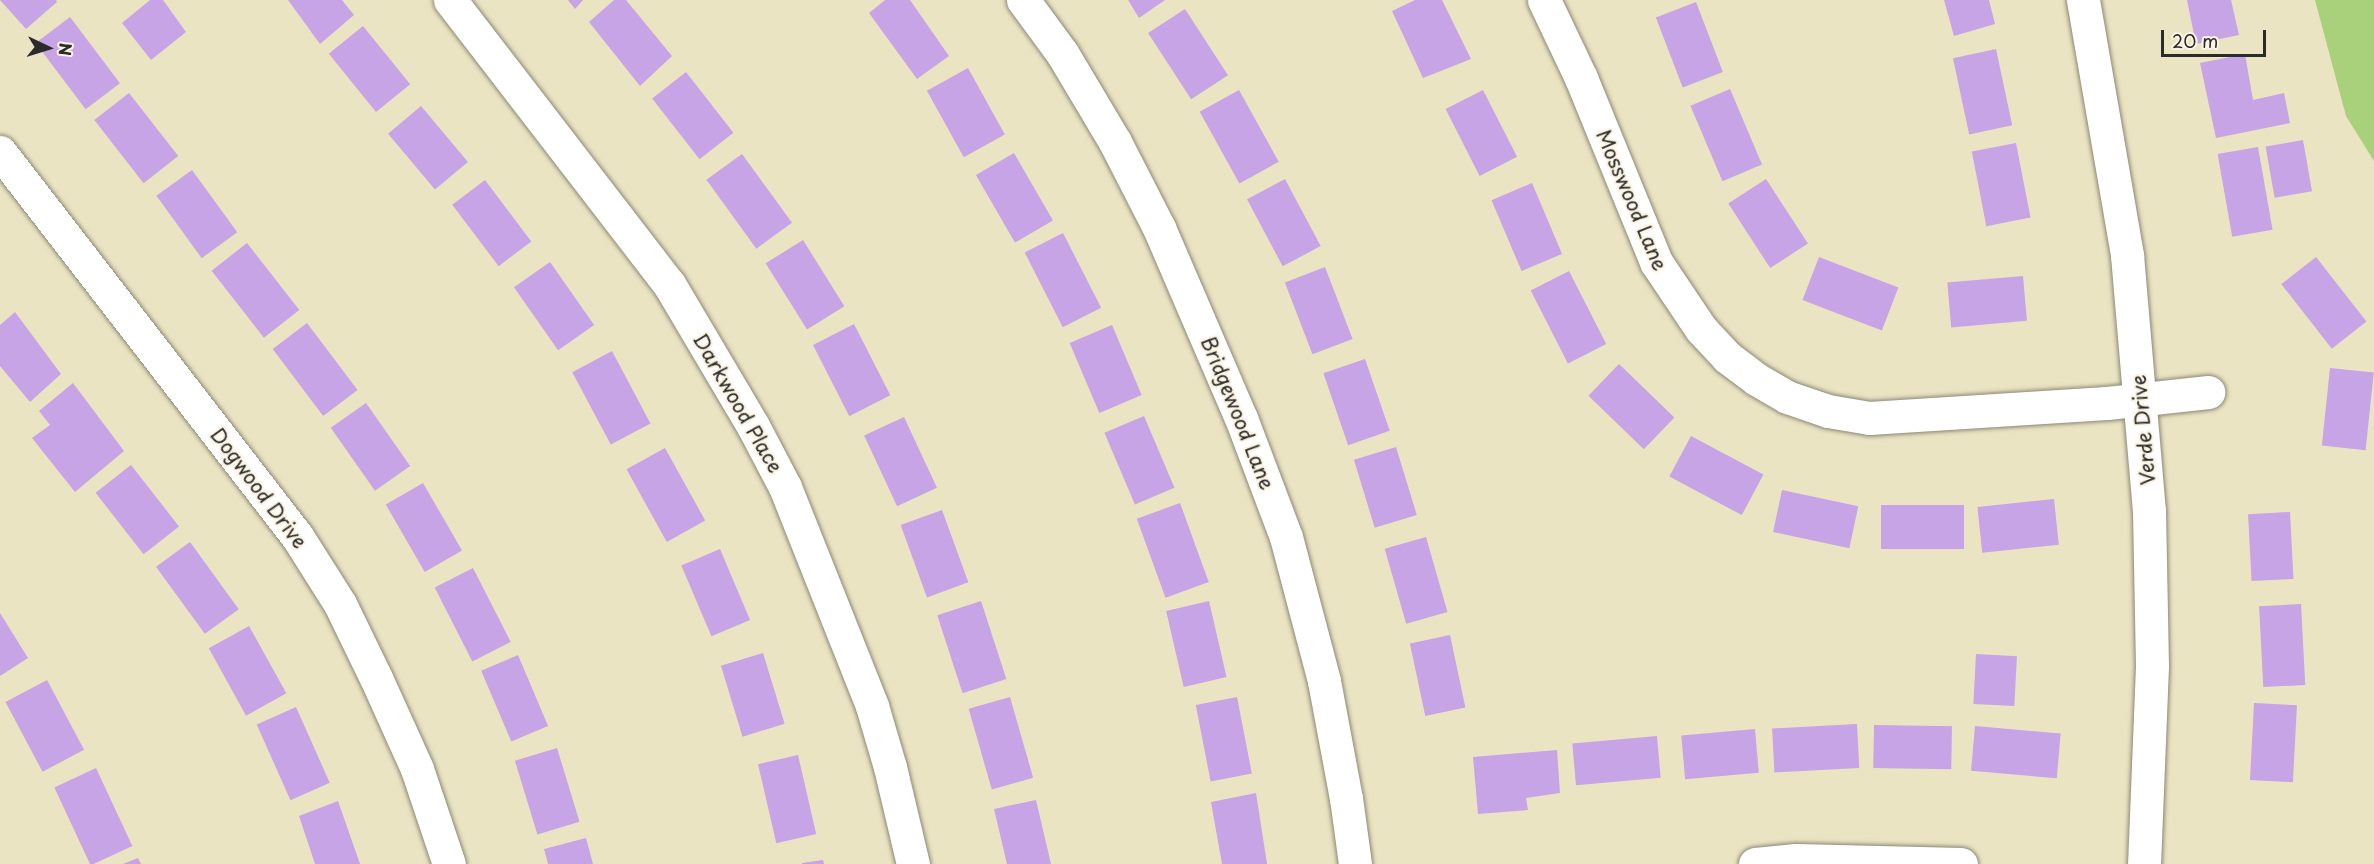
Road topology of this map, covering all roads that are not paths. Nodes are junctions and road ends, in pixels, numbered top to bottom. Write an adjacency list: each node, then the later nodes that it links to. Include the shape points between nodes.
1 (450, 0): 9 (street, Darkwood Place, via 669,284 753,426 785,487 872,706)
2 (1023, 0): 10 (street, Bridgewood Lane, via 1062,53 1115,142 1159,228 1241,418 1286,537 1324,681)
3 (1544, 0): 7 (street, Mosswood Lane, via 1581,78 1656,262 1701,330 1755,379 1786,397 1828,411 1869,418)
4 (2083, 0): 7 (street, Verde Drive, via 2127,255)
5 (0, 152): 8 (street, Dogwood Drive, via 245,465 340,604 417,769)
6 (2208, 392): 7 (street, Mosswood Lane)
7 (2141, 400): 13 (street, Verde Drive, via 2152,590)
8 (449, 864)
9 (913, 864)
10 (1355, 864)
11 (1755, 864): 12 (street, via 1796,860)
12 (1961, 864)
13 (2144, 864)

